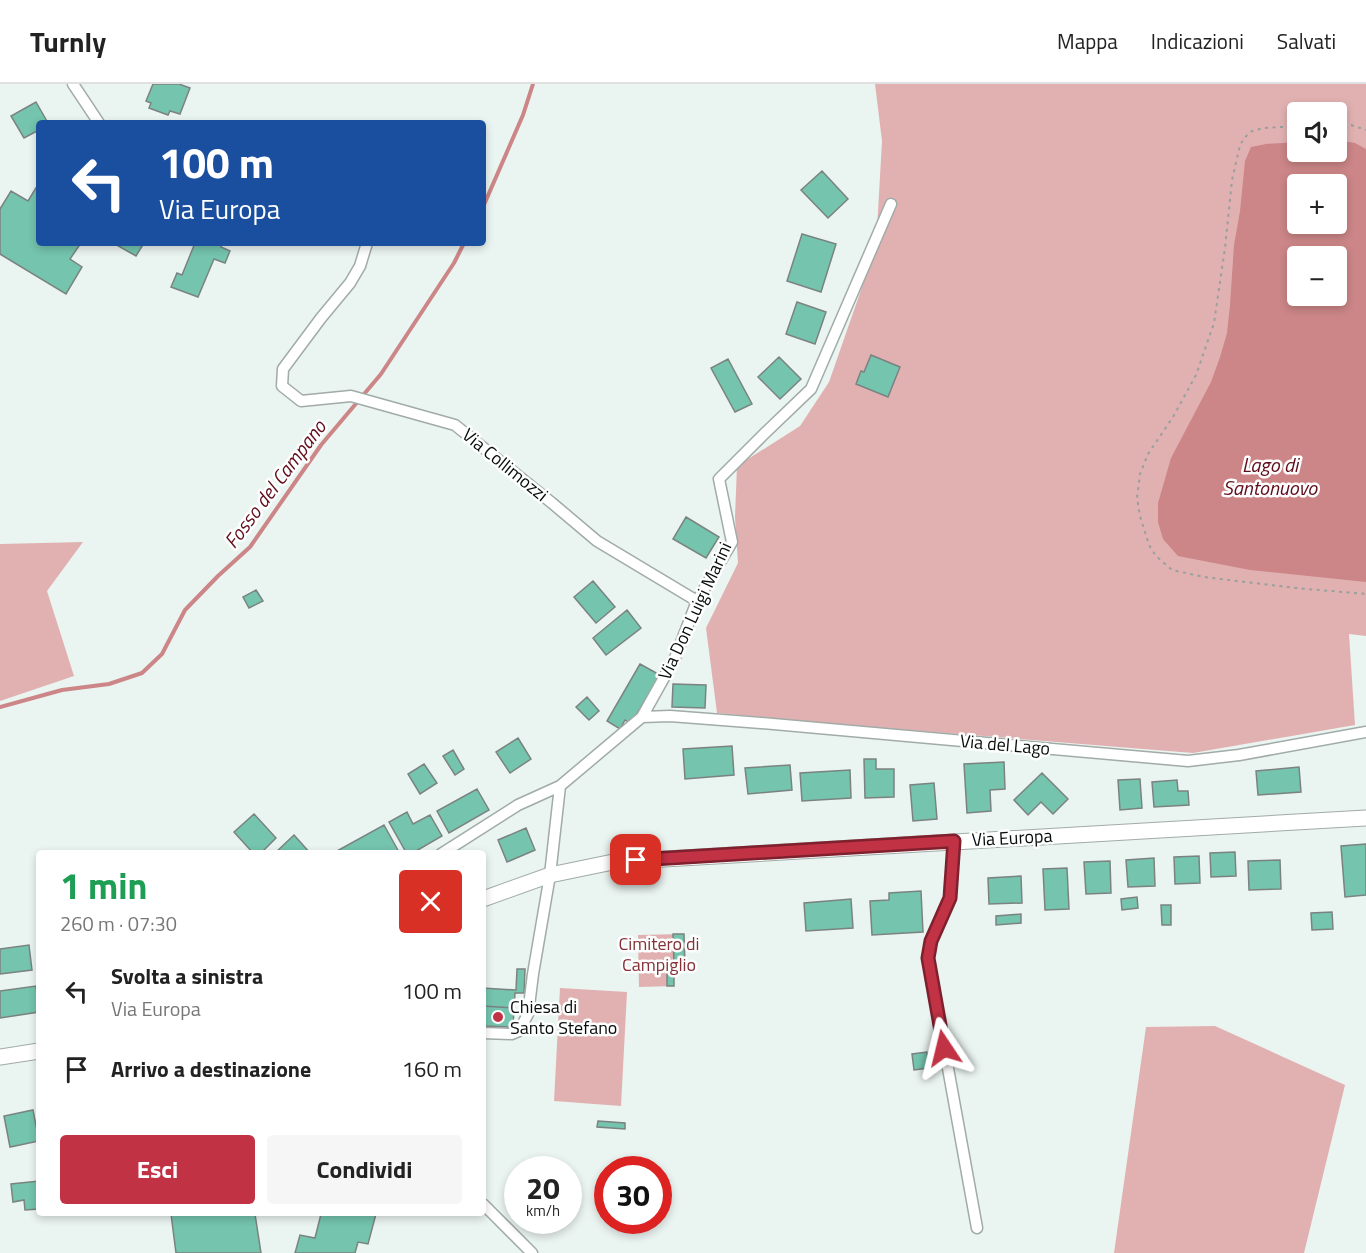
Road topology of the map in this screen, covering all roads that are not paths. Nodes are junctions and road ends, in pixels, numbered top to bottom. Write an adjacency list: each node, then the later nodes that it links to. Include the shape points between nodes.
1 (73, 84): 2 (street)
2 (97, 120)
3 (891, 204): 5 (street, Via Don Luigi Marini, via 811,389 719,479 732,542)
4 (366, 246): 5 (street, Via Collimozzi, via 350,283 283,369 282,386 301,401 351,396 454,425 597,541)
5 (697, 602): 6 (street, Via Don Luigi Marini, via 675,658)
6 (642, 717): 7 (street, Via del Lago, via 761,723 1188,761); 8 (street, Via Don Luigi Marini)
7 (1366, 732)
8 (560, 786): 11 (street, Via Don Luigi Marini, via 518,805); 12 (street)
9 (1366, 818): 10 (main road, Via Europa)
10 (954, 841): 12 (main road, Via Europa, via 613,862); 18 (street, via 950,898 931,941 928,958)
11 (447, 850)
12 (550, 875): 13 (main road, Via Europa); 14 (street, via 528,1014 519,1031)
13 (486, 898)
14 (486, 1033)
15 (36, 1051): 16 (main road)
16 (0, 1056)
17 (486, 1207): 19 (street)
18 (977, 1228)
19 (532, 1253)

